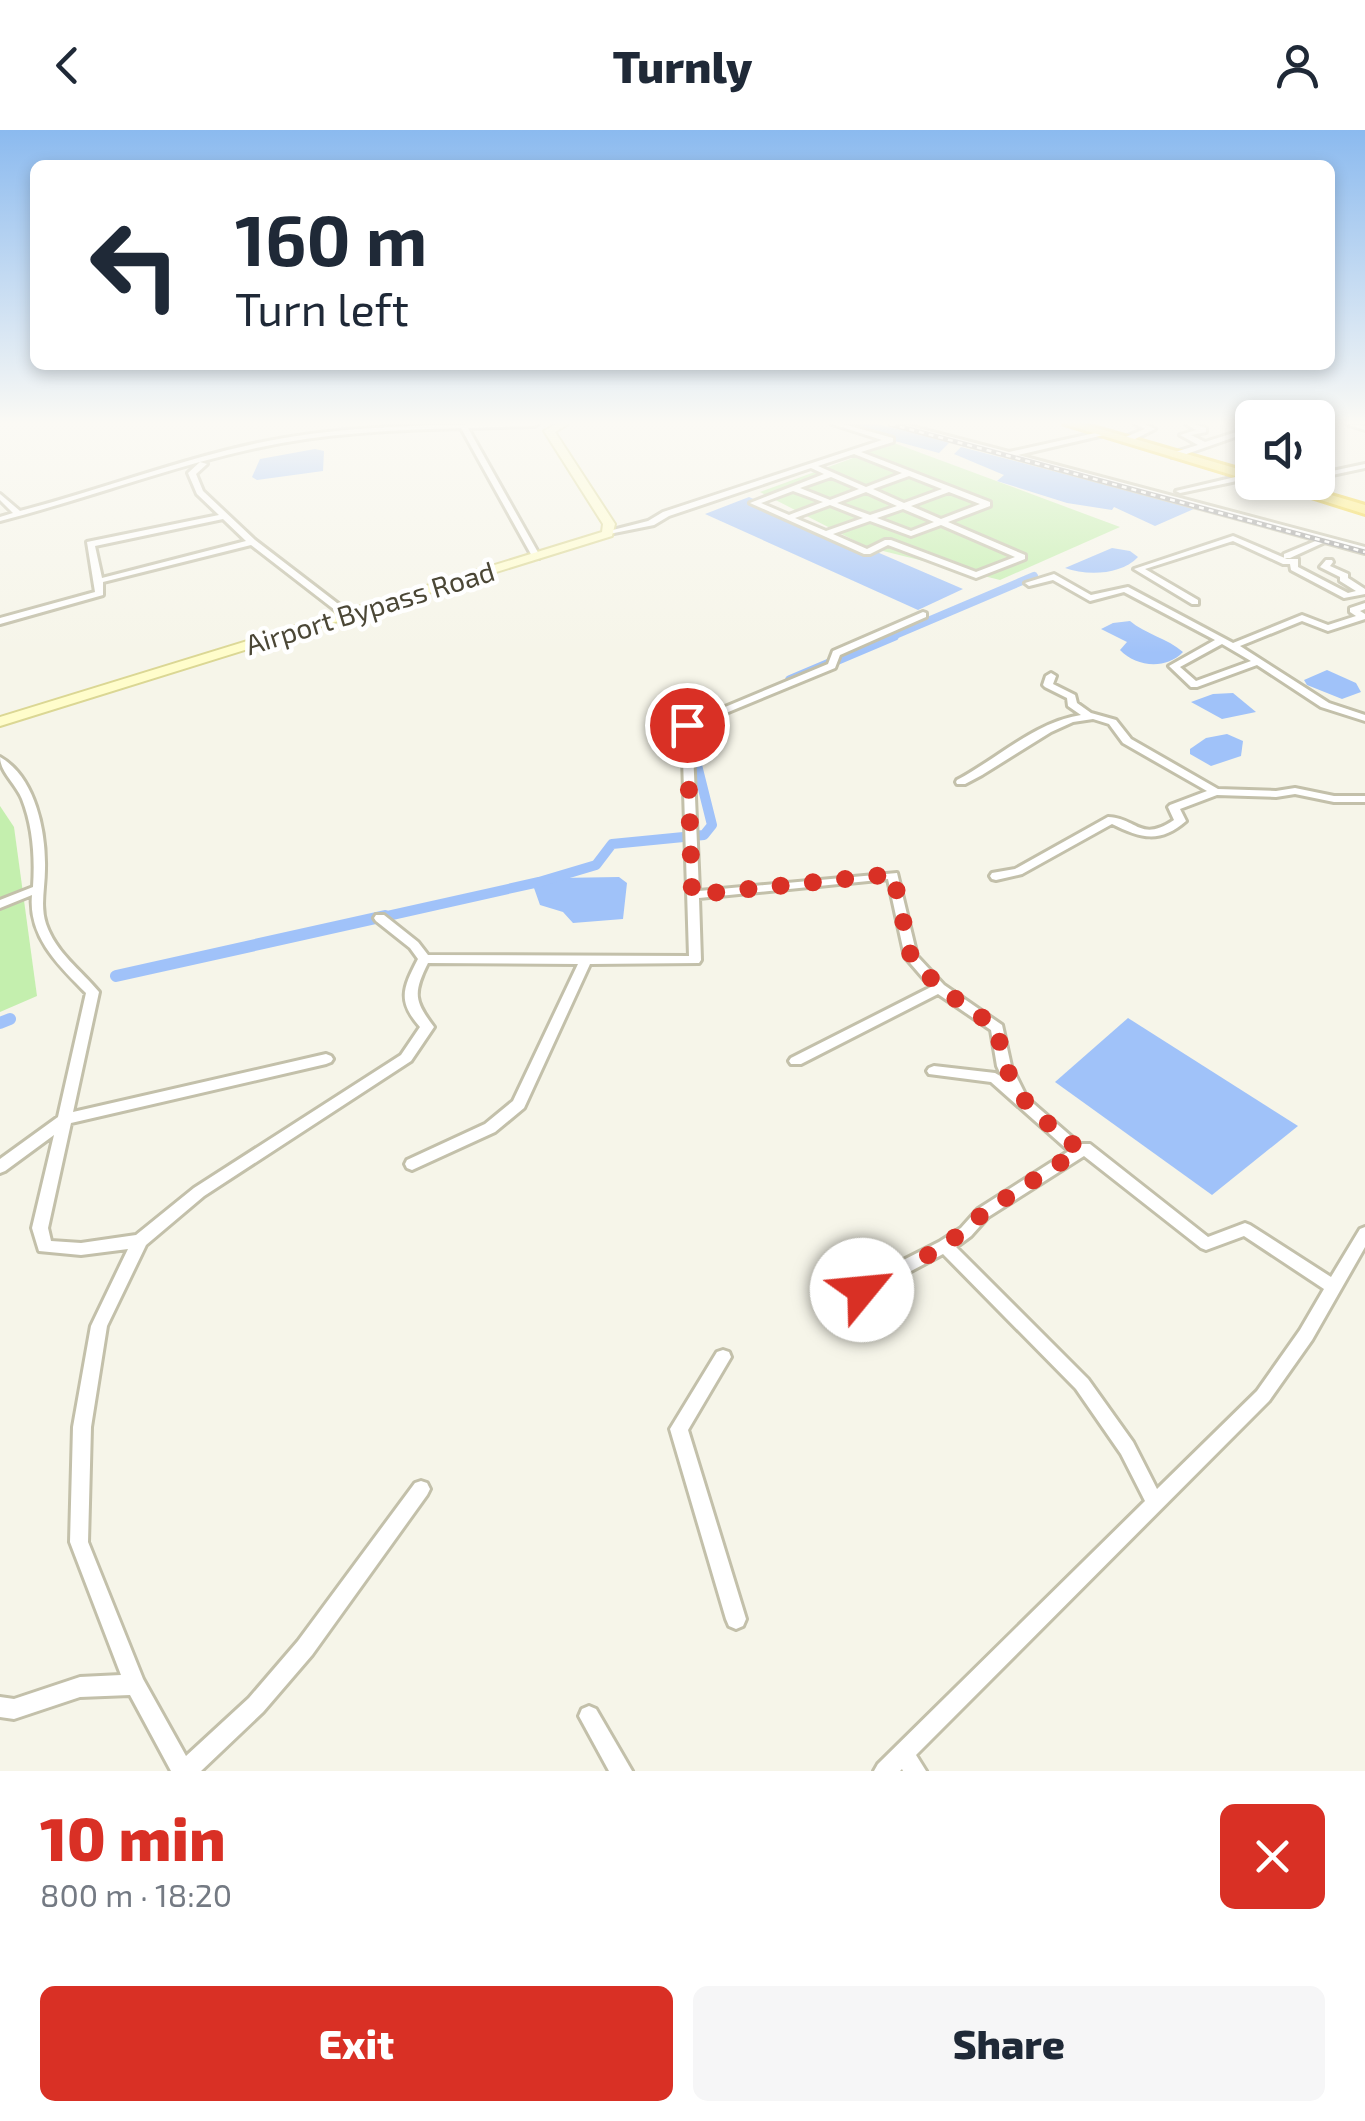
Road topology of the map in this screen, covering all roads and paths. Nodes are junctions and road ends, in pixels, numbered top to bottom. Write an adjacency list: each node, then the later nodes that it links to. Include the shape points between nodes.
1 (4, 501): 18 (street)
2 (76, 501): 18 (street)
3 (209, 501): 19 (street)
4 (505, 501): 31 (street)
5 (595, 501): 24 (street)
6 (707, 501): 24 (street)
7 (760, 501): 20 (street, via 754,503)
8 (827, 501): 15 (street)
9 (835, 501): 15 (street)
10 (891, 501): 16 (street)
11 (918, 501): 16 (street)
12 (978, 501): 23 (street, via 987,504)
13 (1182, 501): 30 (street)
14 (1338, 501): 17 (highway)
15 (831, 502): 20 (street); 21 (street)
16 (904, 506): 21 (street); 23 (street)
17 (1365, 510)
18 (18, 514): 22 (street)
19 (225, 516): 28 (street); 34 (street, via 90,544)
20 (788, 518): 25 (street)
21 (871, 518): 25 (street); 26 (street)
22 (0, 519)
23 (942, 522): 26 (street); 29 (street, via 1022,556 976,575)
24 (609, 532): 31 (street, Airport Bypass Road)
25 (827, 534): 29 (street, via 866,552)
26 (911, 534): 29 (street)
27 (1322, 540): 32 (street)
28 (252, 542): 34 (street); 37 (street)
29 (888, 542)
30 (1365, 550)
31 (536, 556): 37 (street, Airport Bypass Road)
32 (1286, 556)
33 (1294, 568): 33 (street, via 1347,596 1364,592 1326,565); 36 (street, via 1295,561 1233,538 1138,569)
34 (98, 582): 40 (street, via 100,594)
35 (1029, 583): 42 (street, via 1054,577 1090,598 1125,589)
36 (1195, 602)
37 (347, 614): 47 (street, Airport Bypass Road)
38 (1364, 614): 42 (street, via 1328,628 1302,618)
39 (922, 615): 54 (street, via 836,653 832,666 687,725)
40 (0, 621)
41 (1221, 641): 43 (street, via 1174,666 1194,684)
42 (1233, 646): 43 (street)
43 (1258, 662): 46 (street, via 1325,705)
44 (1051, 676): 45 (street, via 1048,685 1072,697)
45 (1086, 714): 49 (street, via 1047,728); 50 (street, via 1104,718 1127,741)
46 (1365, 718)
47 (0, 722)
48 (0, 760): 53 (street, via 32,808)
49 (961, 782)
50 (1216, 792): 51 (street, via 1295,791); 52 (street, via 1174,808 1180,821 1164,833 1141,834 1112,819 1018,872)
51 (1365, 800)
52 (996, 876)
53 (37, 890): 55 (street); 64 (street, via 45,938 93,992)
54 (692, 895): 58 (street, via 694,960); 59 (street, via 893,874 911,957)
55 (0, 904)
56 (380, 918): 57 (street)
57 (424, 959): 58 (street); 69 (street, via 412,983 412,1010 427,1027 406,1058 200,1192)
58 (586, 959): 66 (street, via 519,1104 490,1128)
59 (940, 988): 61 (street); 63 (street, via 997,1028 1004,1066)
60 (326, 1060): 64 (street)
61 (796, 1061)
62 (934, 1071): 63 (street, via 995,1078)
63 (1022, 1102): 65 (street)
64 (65, 1119): 67 (street); 69 (street, via 40,1228 45,1247)
65 (1080, 1150): 70 (street); 71 (street, via 1206,1244 1245,1229)
66 (412, 1164)
67 (0, 1167)
68 (1365, 1233): 71 (street)
69 (140, 1241): 77 (street, via 99,1326 82,1427 79,1542)
70 (945, 1246): 72 (street); 75 (street, via 1082,1384)
71 (1334, 1287): 75 (street, via 1263,1396)
72 (862, 1290)
73 (722, 1357): 76 (street, via 678,1429)
74 (420, 1489): 81 (street, via 292,1662)
75 (1155, 1503): 80 (street)
76 (736, 1619)
77 (135, 1685): 78 (street, via 80,1687); 81 (street)
78 (0, 1707)
79 (590, 1716): 82 (street)
80 (909, 1762): 83 (street)
81 (184, 1771)
82 (620, 1771)
83 (885, 1771)

